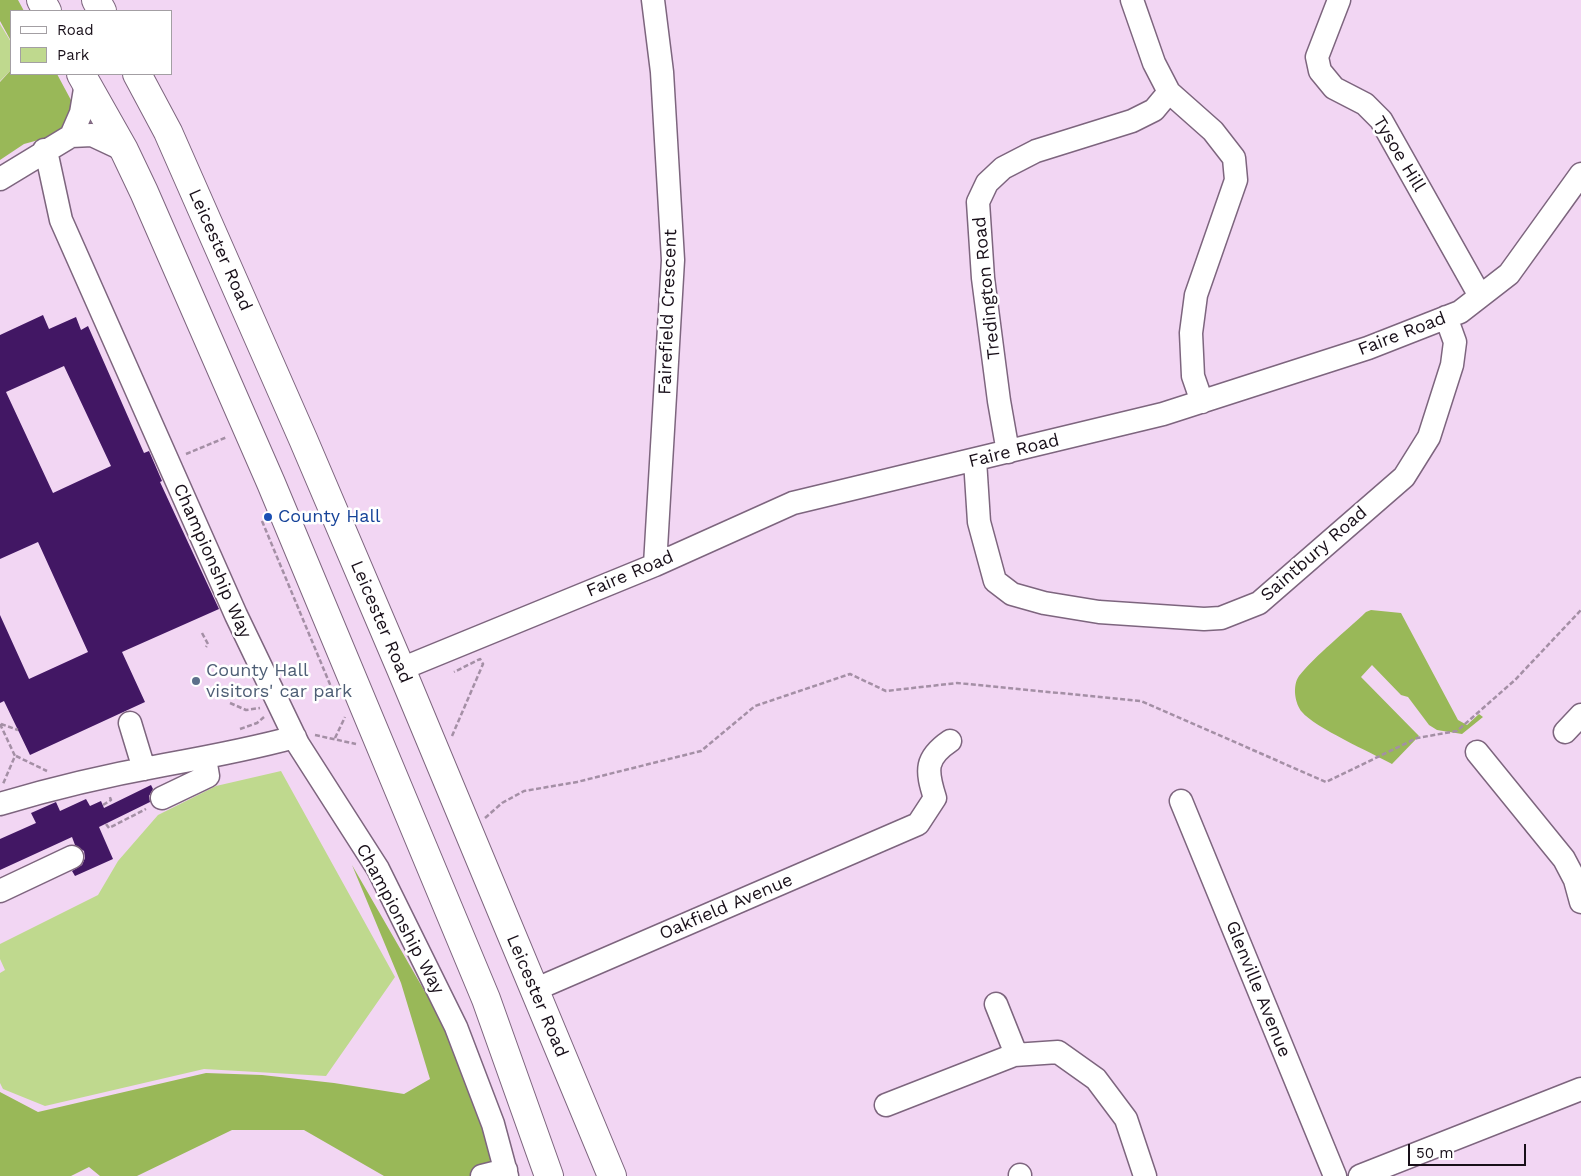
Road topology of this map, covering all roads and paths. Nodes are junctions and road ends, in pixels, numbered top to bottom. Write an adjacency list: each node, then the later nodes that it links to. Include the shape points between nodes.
1 (652, 0): 19 (street, Fairefield Crescent, via 662,72 673,260)
2 (1132, 0): 6 (street, via 1154,63)
3 (1339, 0): 12 (street, Tysoe Hill, via 1317,57 1320,71 1334,88 1366,104 1380,120)
4 (138, 75): 23 (highway, Leicester Road, via 176,150)
5 (84, 78): 7 (street, via 80,113); 9 (highway)
6 (1170, 92): 14 (street, via 1213,131 1234,158 1236,180 1196,295 1191,332 1193,376); 16 (street, Tredington Road, via 1154,110 1132,121 1036,151 1003,168 986,183 978,202 984,278)
7 (71, 136): 8 (street); 9 (street, via 92,135)
8 (44, 150): 11 (street); 18 (street, Championship Way, via 61,220)
9 (124, 150): 60 (highway, via 272,483 398,785 486,999)
10 (1581, 174): 12 (street, Faire Road, via 1509,274)
11 (0, 179)
12 (1480, 296): 13 (street, Faire Road, via 1460,312)
13 (1446, 317): 14 (street, Faire Road, via 1368,348); 17 (street, Saintbury Road, via 1455,342 1452,365 1430,437 1404,477 1259,603 1221,618 1099,612 1012,594 996,581 979,522)
14 (1202, 402): 16 (street, Faire Road)
15 (230, 435): 18 (path)
16 (1008, 452): 17 (street, Faire Road)
17 (975, 460): 19 (street, Faire Road, via 793,504)
18 (168, 461): 33 (street, Championship Way)
19 (655, 564): 23 (street, Faire Road)
20 (1581, 610): 48 (path, via 1515,680 1457,731 1417,738 1326,782 1141,701 957,683 886,691 850,674 755,706 701,751 577,782 524,790 484,818)
21 (202, 633): 22 (path, via 208,644)
22 (206, 648)
23 (401, 669): 53 (highway, Leicester Road)
24 (454, 672): 35 (path, via 480,659 483,664)
25 (230, 702): 26 (path, via 246,710)
26 (260, 708)
27 (346, 713): 34 (path)
28 (1581, 715): 32 (street)
29 (130, 723): 42 (street)
30 (0, 724): 31 (path); 39 (path)
31 (18, 730)
32 (1565, 732)
33 (293, 734): 34 (path); 40 (street, via 252,749); 58 (street, Championship Way, via 378,869 456,1028 493,1124)
34 (334, 738): 37 (path)
35 (451, 740)
36 (950, 741): 53 (street, Oakfield Avenue, via 931,757 929,771 935,798 918,824)
37 (359, 745)
38 (1477, 752): 52 (street, via 1564,859 1576,880)
39 (15, 756): 41 (path); 43 (path)
40 (205, 758): 42 (street); 45 (street, via 208,776)
41 (41, 768)
42 (144, 769): 43 (street, via 40,792)
43 (1, 795)
44 (103, 795): 47 (path, via 107,793 111,800)
45 (162, 798): 49 (path, via 161,802 109,828)
46 (1181, 801): 63 (street, Glenville Avenue)
47 (102, 805)
48 (480, 810)
49 (106, 824)
50 (72, 857): 51 (street)
51 (0, 891)
52 (1581, 902)
53 (534, 990): 61 (highway, Leicester Road)
54 (996, 1004): 55 (street)
55 (1016, 1054): 57 (street); 62 (street, via 1058,1052 1096,1079 1126,1119)
56 (1581, 1089): 64 (street)
57 (886, 1105)
58 (506, 1173): 59 (street)
59 (482, 1176)
60 (549, 1176)
61 (612, 1176)
62 (1145, 1176)
63 (1335, 1176)
64 (1360, 1176)

